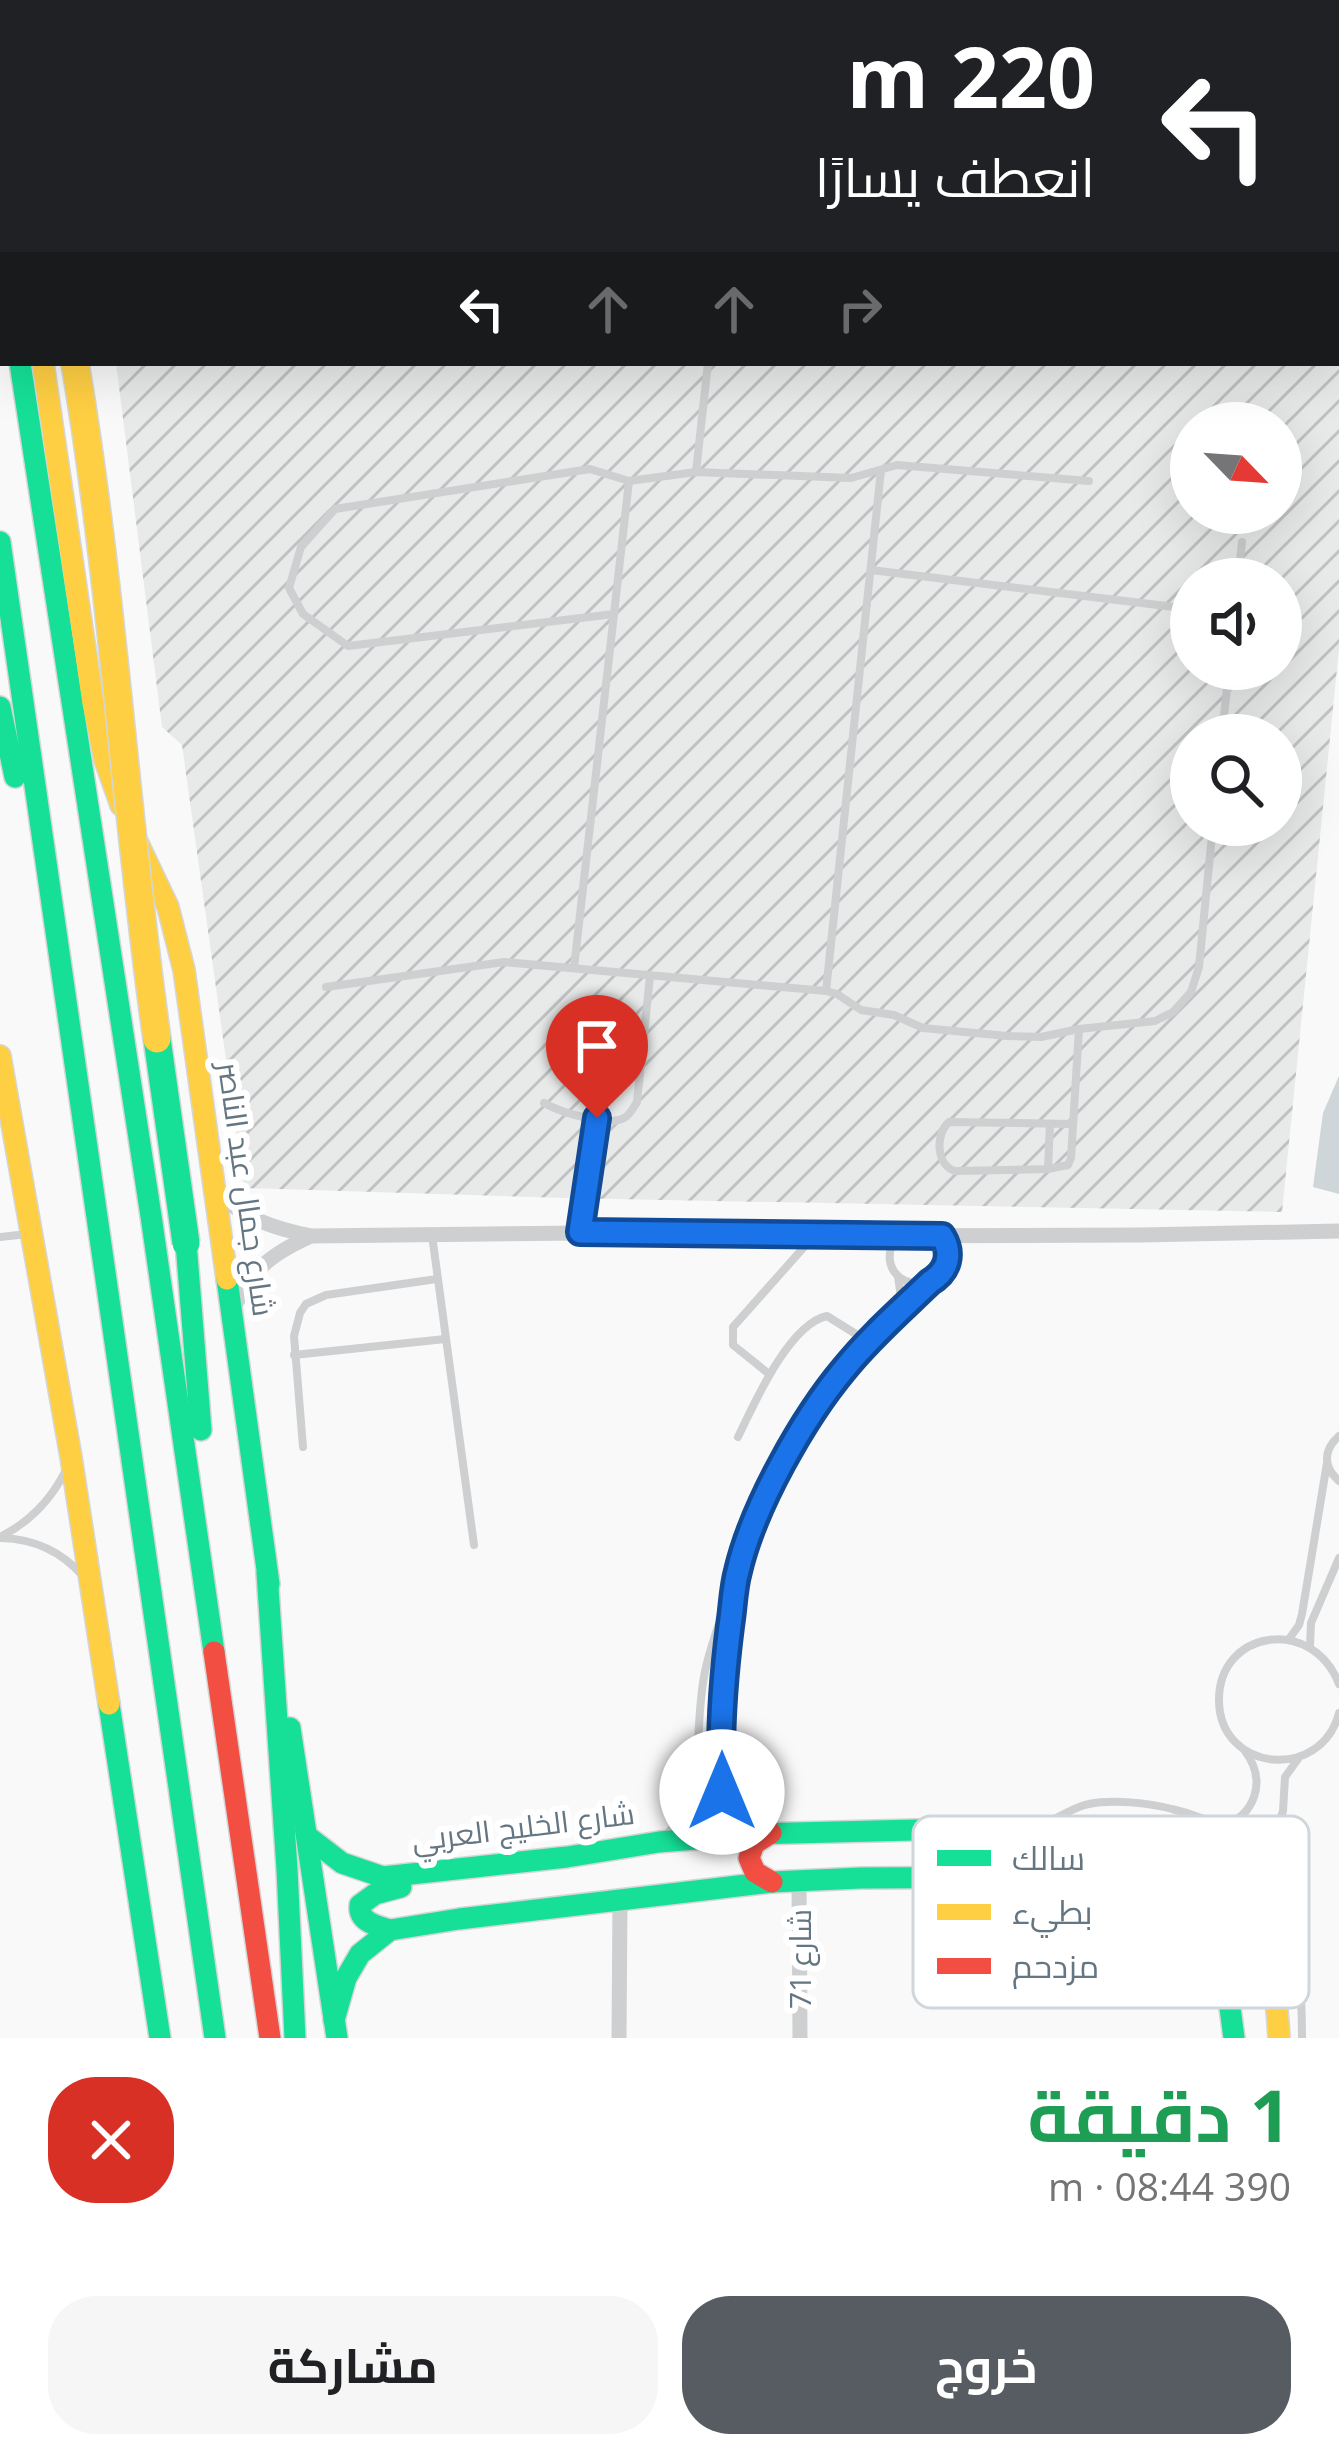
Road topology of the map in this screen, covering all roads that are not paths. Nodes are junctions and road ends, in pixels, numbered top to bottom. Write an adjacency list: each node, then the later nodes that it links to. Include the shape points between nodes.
1 (20, 366): 64 (main road)
2 (43, 366): 29 (main road, شارع جمال عبد الناصر, via 98,732 175,928)
3 (76, 366): 64 (main road, bridge, via 187,1243)
4 (708, 366): 6 (lane)
5 (881, 470): 6 (lane, via 851,478); 8 (lane); 12 (lane)
6 (696, 472): 7 (lane)
7 (629, 481): 14 (lane); 14 (lane, via 590,469 335,509 301,548 290,588 303,614 348,646)
8 (1089, 481)
9 (0, 542): 17 (main road)
10 (1242, 542): 11 (lane)
11 (1240, 558)
12 (871, 570): 13 (lane); 21 (lane)
13 (1170, 606)
14 (614, 614): 18 (lane)
15 (0, 706): 17 (main road)
16 (1211, 846): 22 (lane, via 1191,992 1155,1021)
17 (52, 904): 88 (main road)
18 (574, 969): 19 (lane); 20 (lane, via 504,962)
19 (650, 976): 21 (lane); 25 (lane, via 637,1102 622,1119)
20 (326, 987)
21 (826, 991): 22 (lane, via 923,1028 1041,1037)
22 (1079, 1029): 27 (lane)
23 (0, 1056): 32 (main road)
24 (544, 1102): 25 (lane)
25 (597, 1118): 31 (lane)
26 (1050, 1124): 27 (lane); 28 (lane); 28 (lane, via 949,1122 940,1157 955,1171)
27 (1072, 1124): 28 (lane, via 1070,1162)
28 (1048, 1169)
29 (213, 1192): 34 (street, via 259,1222); 44 (main road, شارع جمال عبد الناصر)
30 (1339, 1231): 38 (street)
31 (580, 1232): 33 (street); 35 (street)
32 (32, 1234): 39 (lane); 53 (main road)
33 (432, 1234): 34 (street); 42 (lane)
34 (312, 1236): 44 (street, via 277,1252 249,1278)
35 (814, 1236): 36 (street); 49 (lane, via 733,1327 733,1345)
36 (855, 1236): 37 (street); 40 (lane)
37 (896, 1236): 38 (street); 40 (lane)
38 (942, 1236): 43 (lane, via 946,1267)
39 (0, 1237)
40 (891, 1265): 41 (lane)
41 (897, 1276): 43 (lane); 45 (lane)
42 (437, 1279): 46 (lane); 48 (lane, via 316,1298 300,1313)
43 (930, 1282): 45 (lane)
44 (231, 1312): 60 (main road, شارع جمال عبد الناصر)
45 (897, 1314): 47 (lane)
46 (446, 1339): 48 (lane); 57 (lane)
47 (868, 1341): 49 (lane, via 827,1316 813,1319); 59 (lane, via 792,1445)
48 (294, 1355): 52 (lane)
49 (769, 1373): 51 (lane)
50 (1339, 1436): 54 (lane)
51 (738, 1437)
52 (303, 1447)
53 (70, 1457): 56 (lane, via 46,1502); 61 (main road)
54 (1327, 1463): 55 (lane); 62 (lane, via 1302,1614)
55 (1339, 1481)
56 (0, 1538): 61 (lane, via 43,1545)
57 (474, 1545)
58 (1339, 1558): 63 (lane, via 1311,1623)
59 (738, 1571): 69 (lane, via 704,1672); 70 (lane)
60 (267, 1573): 77 (main road, شارع جمال عبد الناصر); 90 (main road)
61 (90, 1586): 87 (main road)
62 (1288, 1639): 63 (lane); 67 (lane, via 1253,1645 1226,1670 1222,1721)
63 (1310, 1646): 65 (lane)
64 (216, 1658): 89 (main road)
65 (1339, 1684)
66 (1339, 1713): 68 (lane, via 1329,1737)
67 (1245, 1750): 68 (lane); 73 (lane, via 1258,1780)
68 (1299, 1758): 74 (lane, via 1286,1777)
69 (692, 1791): 70 (lane); 78 (lane)
70 (722, 1792): 76 (lane, via 730,1811)
71 (1060, 1816): 72 (lane, via 1087,1804 1151,1804)
72 (1202, 1816)
73 (1242, 1816)
74 (1280, 1816)
75 (913, 1830): 76 (main road, شارع الخليج العربي)
76 (764, 1834): 78 (main road, شارع الخليج العربي); 81 (main road, via 749,1853 754,1873)
77 (307, 1836): 79 (main road, شارع الخليج العربي, via 336,1863 383,1877); 86 (main road, شارع جمال عبد الناصر)
78 (659, 1842): 79 (main road, شارع الخليج العربي)
79 (567, 1857): 83 (main road, via 523,1874 377,1889 364,1898 362,1918)
80 (913, 1879): 81 (main road)
81 (786, 1881): 82 (main road); 92 (street, شارع 71)
82 (620, 1900): 83 (main road); 91 (street)
83 (390, 1930): 86 (main road, via 346,1978)
84 (1230, 2008): 93 (main road)
85 (1277, 2008): 94 (main road, شارع الخليج العربي)
86 (336, 2029)
87 (160, 2038)
88 (215, 2038)
89 (270, 2038)
90 (295, 2038)
91 (620, 2038)
92 (800, 2038)
93 (1234, 2038): 94 (main road, via 1245,2017 1257,2013)
94 (1279, 2038)

